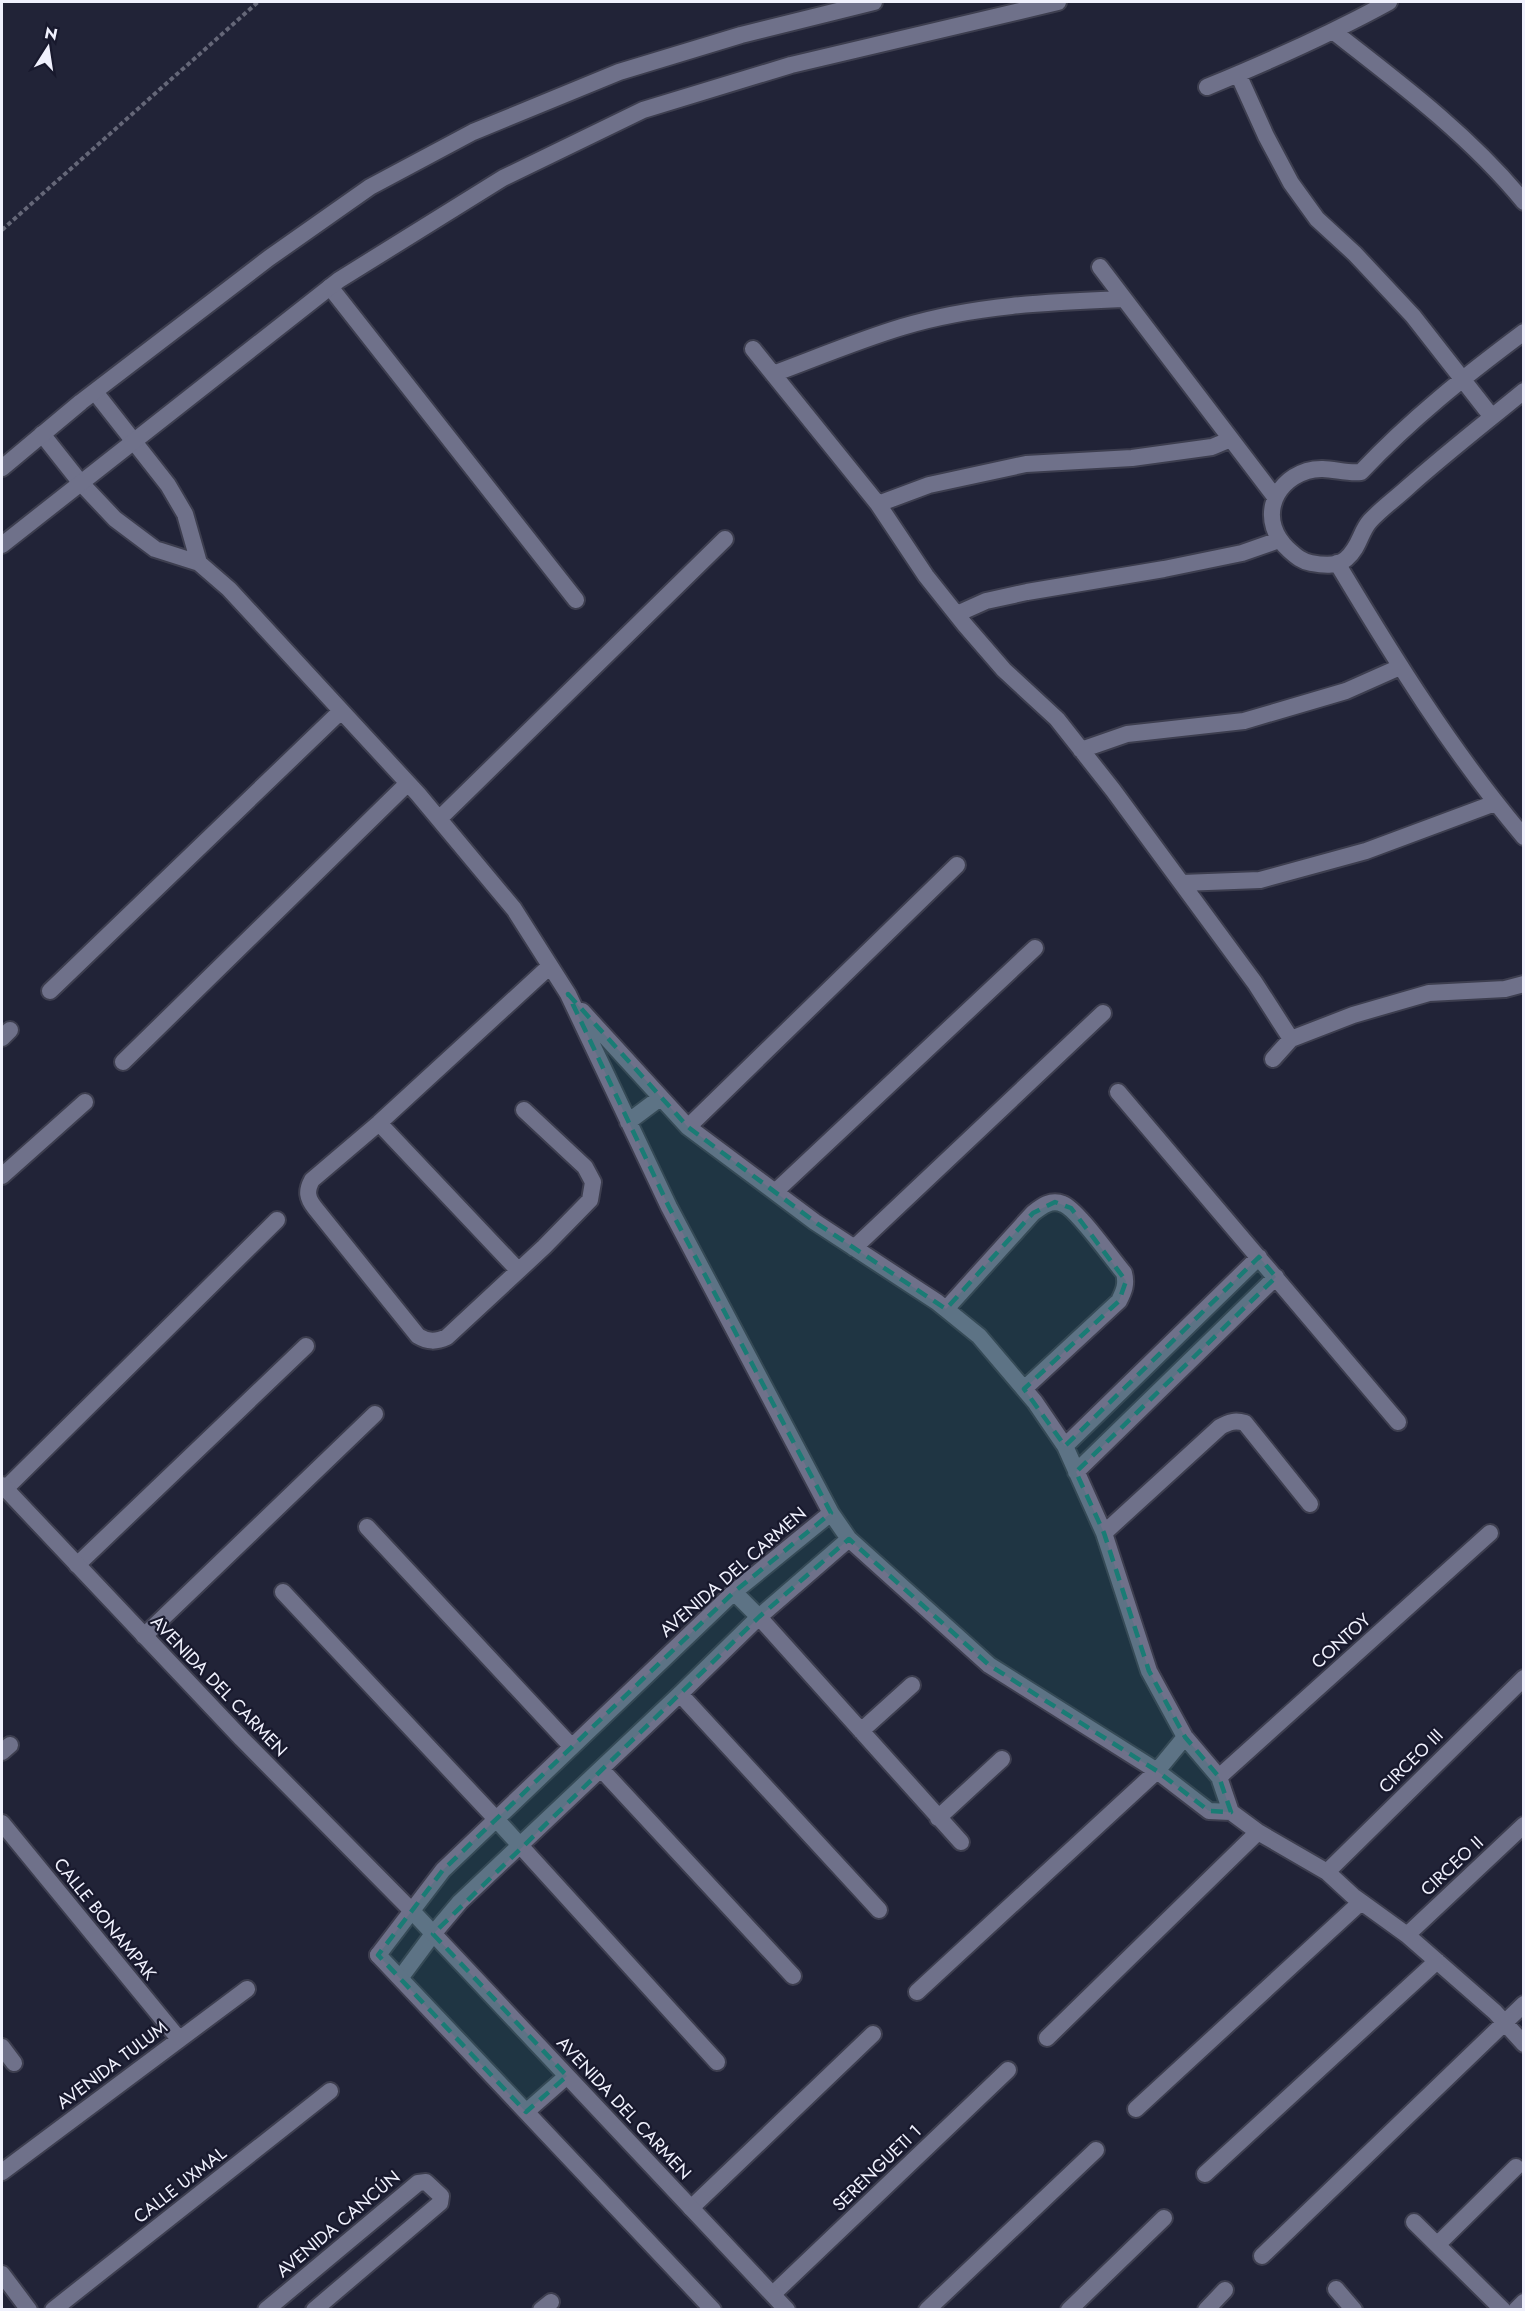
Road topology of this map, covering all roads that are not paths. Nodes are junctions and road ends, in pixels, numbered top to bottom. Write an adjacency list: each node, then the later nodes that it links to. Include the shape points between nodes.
1 (874, 2): 16 (street, via 741,35 619,72 473,132 370,187 269,258)
2 (1058, 2): 9 (street, via 791,65 644,110 503,178)
3 (1389, 2): 4 (street)
4 (1334, 32): 5 (street); 7 (street, via 1411,91 1500,174)
5 (1238, 74): 6 (street); 14 (street, via 1291,183 1317,219 1413,316)
6 (1207, 87)
7 (1524, 202)
8 (1100, 267): 10 (street)
9 (330, 287): 20 (street); 30 (street)
10 (1124, 299): 13 (street, via 985,309 915,324); 19 (street)
11 (1524, 332): 14 (street)
12 (753, 349): 13 (street)
13 (773, 374): 24 (street)
14 (1461, 378): 17 (street); 23 (street, via 1361,472 1329,468 1306,471 1284,484)
15 (1524, 391): 17 (street)
16 (94, 392): 18 (street); 20 (street)
17 (1492, 417): 29 (street, via 1368,523 1359,545)
18 (42, 435): 21 (street); 22 (street)
19 (1231, 439): 23 (street); 24 (street, via 1212,447 1132,458 1026,464 929,485)
20 (132, 441): 22 (street); 28 (street, via 168,485 185,514)
21 (2, 468)
22 (80, 482): 27 (street); 28 (street, via 115,519 155,549)
23 (1275, 497): 26 (street, via 1271,512)
24 (878, 504): 31 (street, via 926,576)
25 (725, 539): 37 (street)
26 (1279, 540): 29 (street, via 1301,561 1324,566); 31 (street, via 1186,565 986,601)
27 (2, 545)
28 (199, 563): 33 (street, via 229,589)
29 (1338, 563): 32 (street)
30 (576, 600)
31 (957, 614): 34 (street, via 1004,670 1057,719)
32 (1400, 667): 34 (street, via 1346,691 1244,721 1127,735); 36 (street)
33 (342, 711): 35 (street); 44 (street)
34 (1082, 750): 40 (street)
35 (408, 783): 37 (street); 49 (street)
36 (1495, 803): 38 (street); 40 (street, via 1366,851 1260,880)
37 (439, 819): 42 (street, via 514,909)
38 (1524, 837)
39 (957, 865): 56 (street)
40 (1182, 883): 47 (street, via 1256,983)
41 (1035, 948): 58 (street)
42 (550, 966): 45 (street); 55 (street)
43 (1524, 984): 47 (street, via 1429,993 1353,1015)
44 (50, 992)
45 (568, 994): 51 (street); 54 (street)
46 (1103, 1013): 60 (street)
47 (1291, 1040): 48 (street)
48 (1273, 1059)
49 (123, 1062)
50 (1118, 1092): 61 (street)
51 (660, 1098): 54 (street); 56 (street)
52 (85, 1102): 57 (street)
53 (524, 1110): 62 (street, via 585,1167 593,1188 590,1200)
54 (628, 1122): 73 (street)
55 (379, 1123): 62 (street); 62 (street, via 312,1180 307,1194 418,1336 430,1341 447,1337)
56 (688, 1127): 58 (street)
57 (2, 1176)
58 (775, 1192): 60 (street)
59 (277, 1220): 71 (street)
60 (854, 1248): 64 (street)
61 (1259, 1257): 63 (street); 69 (street)
62 (518, 1270)
63 (1276, 1277): 68 (street); 70 (street)
64 (946, 1309): 66 (street, via 979,1336); 66 (street, via 1044,1204 1055,1202 1071,1209 1124,1273 1124,1290 1119,1301)
65 (306, 1346): 78 (street)
66 (1024, 1389): 69 (street)
67 (375, 1414): 82 (street)
68 (1398, 1422)
69 (1065, 1446): 70 (street)
70 (1076, 1472): 75 (street)
71 (3, 1487): 78 (street, AVENIDA DEL CARMEN)
72 (1310, 1504): 75 (street, via 1245,1424 1229,1422)
73 (831, 1513): 77 (street, AVENIDA DEL CARMEN); 80 (street, AVENIDA DEL CARMEN)
74 (367, 1527): 88 (street)
75 (1104, 1533): 87 (street, via 1149,1671)
76 (1490, 1533): 92 (street, CONTOY)
77 (849, 1539): 81 (street); 91 (street, AVENIDA DEL CARMEN, via 989,1665)
78 (77, 1565): 82 (street, AVENIDA DEL CARMEN)
79 (283, 1592): 95 (street)
80 (734, 1592): 81 (street); 88 (street, AVENIDA DEL CARMEN)
81 (759, 1617): 85 (street); 86 (street)
82 (144, 1636): 104 (street, AVENIDA DEL CARMEN)
83 (1524, 1678): 101 (street, CIRCEO III)
84 (912, 1684): 86 (street)
85 (680, 1694): 90 (street); 103 (street)
86 (861, 1731): 94 (street)
87 (1185, 1737): 91 (street); 92 (street)
88 (572, 1747): 95 (street, AVENIDA DEL CARMEN)
89 (1002, 1759): 94 (street)
90 (601, 1769): 100 (street); 108 (street)
91 (1157, 1771): 93 (street, AVENIDA DEL CARMEN, via 1209,1811); 111 (street)
92 (1219, 1778): 93 (street)
93 (1231, 1812): 98 (street)
94 (938, 1818): 99 (street)
95 (496, 1819): 100 (street); 104 (street, AVENIDA DEL CARMEN, via 443,1870)
96 (2, 1823): 116 (street, CALLE BONAMPAK)
97 (1524, 1825): 106 (street, CIRCEO II)
98 (1258, 1832): 101 (street); 115 (street)
99 (961, 1842)
100 (520, 1846): 105 (street, via 460,1902); 119 (street)
101 (1327, 1872): 102 (street)
102 (1361, 1902): 106 (street); 124 (street)
103 (879, 1910)
104 (412, 1911): 105 (street, AVENIDA DEL CARMEN); 109 (street, AVENIDA DEL CARMEN, via 378,1955)
105 (433, 1934): 109 (street); 122 (street, AVENIDA DEL CARMEN)
106 (1407, 1935): 107 (street)
107 (1437, 1961): 113 (street); 129 (street)
108 (793, 1976)
109 (401, 1977): 125 (street, AVENIDA DEL CARMEN)
110 (247, 1989): 116 (street, AVENIDA TULUM)
111 (917, 1992)
112 (1524, 2004): 113 (street)
113 (1504, 2023): 117 (street); 134 (street)
114 (873, 2034): 130 (street)
115 (1047, 2037)
116 (179, 2039): 128 (street, AVENIDA TULUM)
117 (1524, 2044)
118 (2, 2047): 120 (street)
119 (717, 2062)
120 (14, 2063)
121 (1008, 2070): 138 (street, SERENGUETI 1)
122 (567, 2076): 125 (street); 130 (street, AVENIDA DEL CARMEN)
123 (330, 2091): 141 (street, CALLE UXMAL)
124 (1136, 2109)
125 (526, 2112): 144 (street, AVENIDA DEL CARMEN)
126 (1096, 2150): 146 (street)
127 (1516, 2167): 133 (street)
128 (2, 2172)
129 (1205, 2175)
130 (691, 2208): 138 (street, AVENIDA DEL CARMEN)
131 (1164, 2218): 147 (street)
132 (1414, 2222): 133 (street)
133 (1437, 2245): 150 (street)
134 (1262, 2256)
135 (2, 2274): 140 (street)
136 (1336, 2289): 149 (street)
137 (1225, 2290): 148 (street)
138 (773, 2294): 145 (street, AVENIDA DEL CARMEN)
139 (1524, 2302): 151 (street)
140 (29, 2310)
141 (53, 2310)
142 (266, 2310): 143 (street, AVENIDA CANCÚN, via 418,2183 426,2182 441,2196 440,2203)
143 (314, 2310)
144 (713, 2310)
145 (787, 2310)
146 (927, 2310)
147 (1069, 2310)
148 (1206, 2310)
149 (1354, 2310)
150 (1503, 2310)
151 (1516, 2310)

